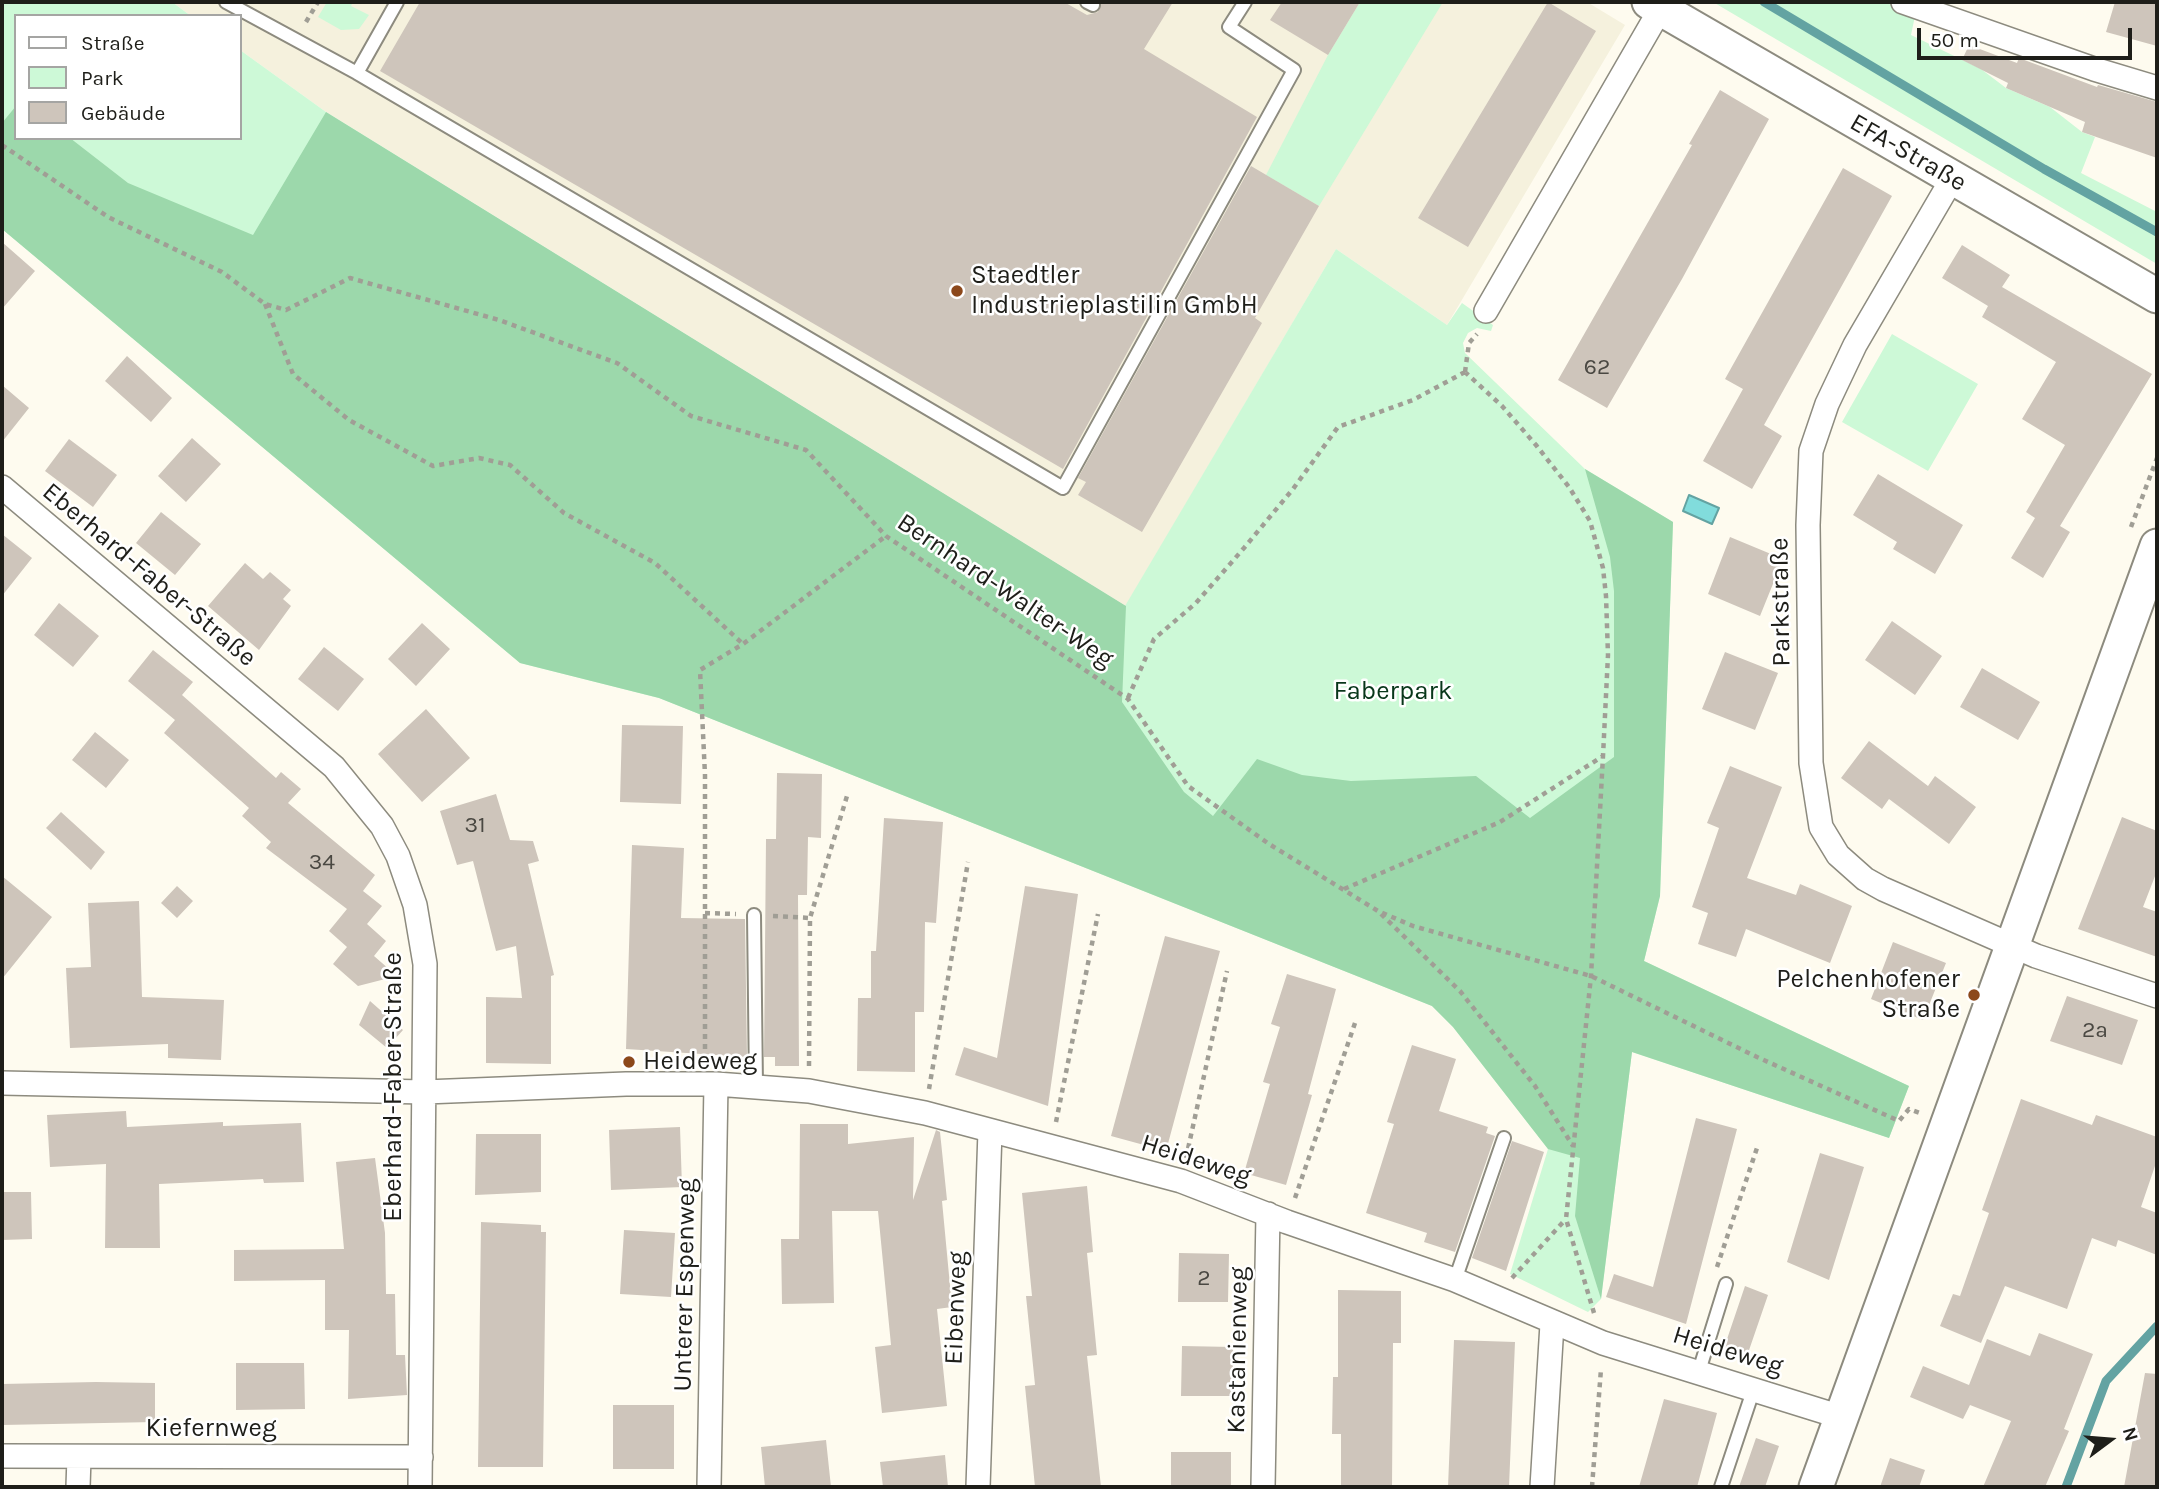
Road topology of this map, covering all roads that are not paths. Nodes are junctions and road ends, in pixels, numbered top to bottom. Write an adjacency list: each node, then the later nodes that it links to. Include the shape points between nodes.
1 (226, 2): 6 (lane)
2 (397, 2): 6 (lane)
3 (1245, 2): 6 (lane, via 1229,27 1293,70 1063,488)
4 (1903, 2): 7 (street)
5 (1655, 5): 8 (main road, EFA-Straße); 10 (street, EFA-Straße)
6 (357, 73)
7 (2157, 88)
8 (1952, 179): 9 (main road, EFA-Straße); 14 (street, Parkstraße, via 1855,345 1821,417 1811,451 1812,786 1826,840 1865,878)
9 (2157, 296)
10 (1486, 311)
11 (2, 487): 20 (street, Eberhard-Faber-Straße, via 334,767 382,826 415,905 425,964)
12 (2157, 545): 14 (main road)
13 (754, 915): 19 (lane)
14 (2013, 946): 15 (street, Parkstraße); 29 (main road)
15 (2157, 996)
16 (2, 1065): 17 (street)
17 (10, 1083): 20 (street, Heideweg)
18 (711, 1084): 19 (street, Heideweg); 20 (street, Heideweg); 35 (street, Unterer Espenweg)
19 (756, 1086): 21 (street, Heideweg, via 925,1113)
20 (425, 1092): 32 (street, Eberhard-Faber-Straße)
21 (990, 1131): 23 (street, Heideweg, via 1181,1181); 36 (street, Eibenweg)
22 (1504, 1138): 24 (lane)
23 (1278, 1218): 24 (street, Heideweg); 37 (street, Kastanienweg)
24 (1455, 1280): 26 (street, Heideweg)
25 (1726, 1284): 27 (lane)
26 (1552, 1324): 27 (street, Heideweg); 38 (street)
27 (1699, 1371): 28 (street, Heideweg)
28 (1754, 1388): 29 (street, Heideweg); 39 (lane)
29 (1841, 1417): 40 (main road)
30 (2, 1456): 31 (street, Kiefernweg)
31 (79, 1457): 32 (street, Kiefernweg); 33 (street)
32 (421, 1457): 34 (street, Eberhard-Faber-Straße)
33 (78, 1487)
34 (420, 1487)
35 (709, 1487)
36 (978, 1487)
37 (1263, 1487)
38 (1542, 1487)
39 (1720, 1487)
40 (1816, 1487)

